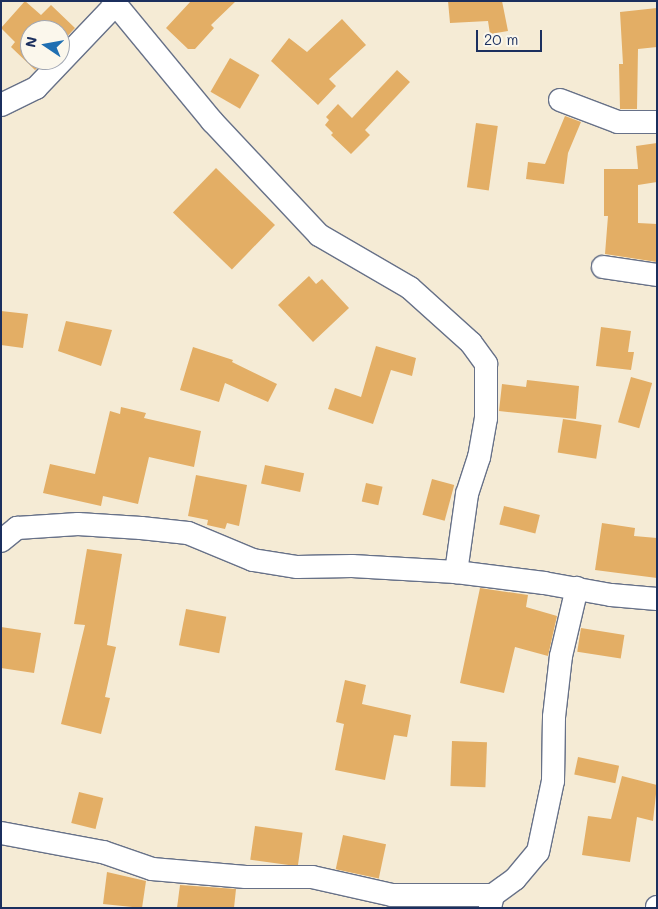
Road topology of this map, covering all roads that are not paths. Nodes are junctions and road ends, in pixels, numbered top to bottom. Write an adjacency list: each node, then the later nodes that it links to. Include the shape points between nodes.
1 (114, 3): 3 (street, via 36,88); 8 (street, via 212,122 319,235 410,288 471,343 486,364 486,418 479,457 467,494)
2 (560, 100): 4 (street, via 618,122)
3 (1, 105)
4 (657, 122)
5 (603, 267): 6 (street)
6 (657, 275)
7 (6, 532): 8 (street, via 78,524 141,528 188,534 253,560 297,567 352,566)
8 (456, 572): 9 (street)
9 (577, 588): 10 (street, via 611,596); 12 (street, via 561,656 554,717 553,781 538,852)
10 (657, 599)
11 (1, 833): 12 (street, via 93,849 152,869 246,877 312,876 392,896)
12 (492, 901)

